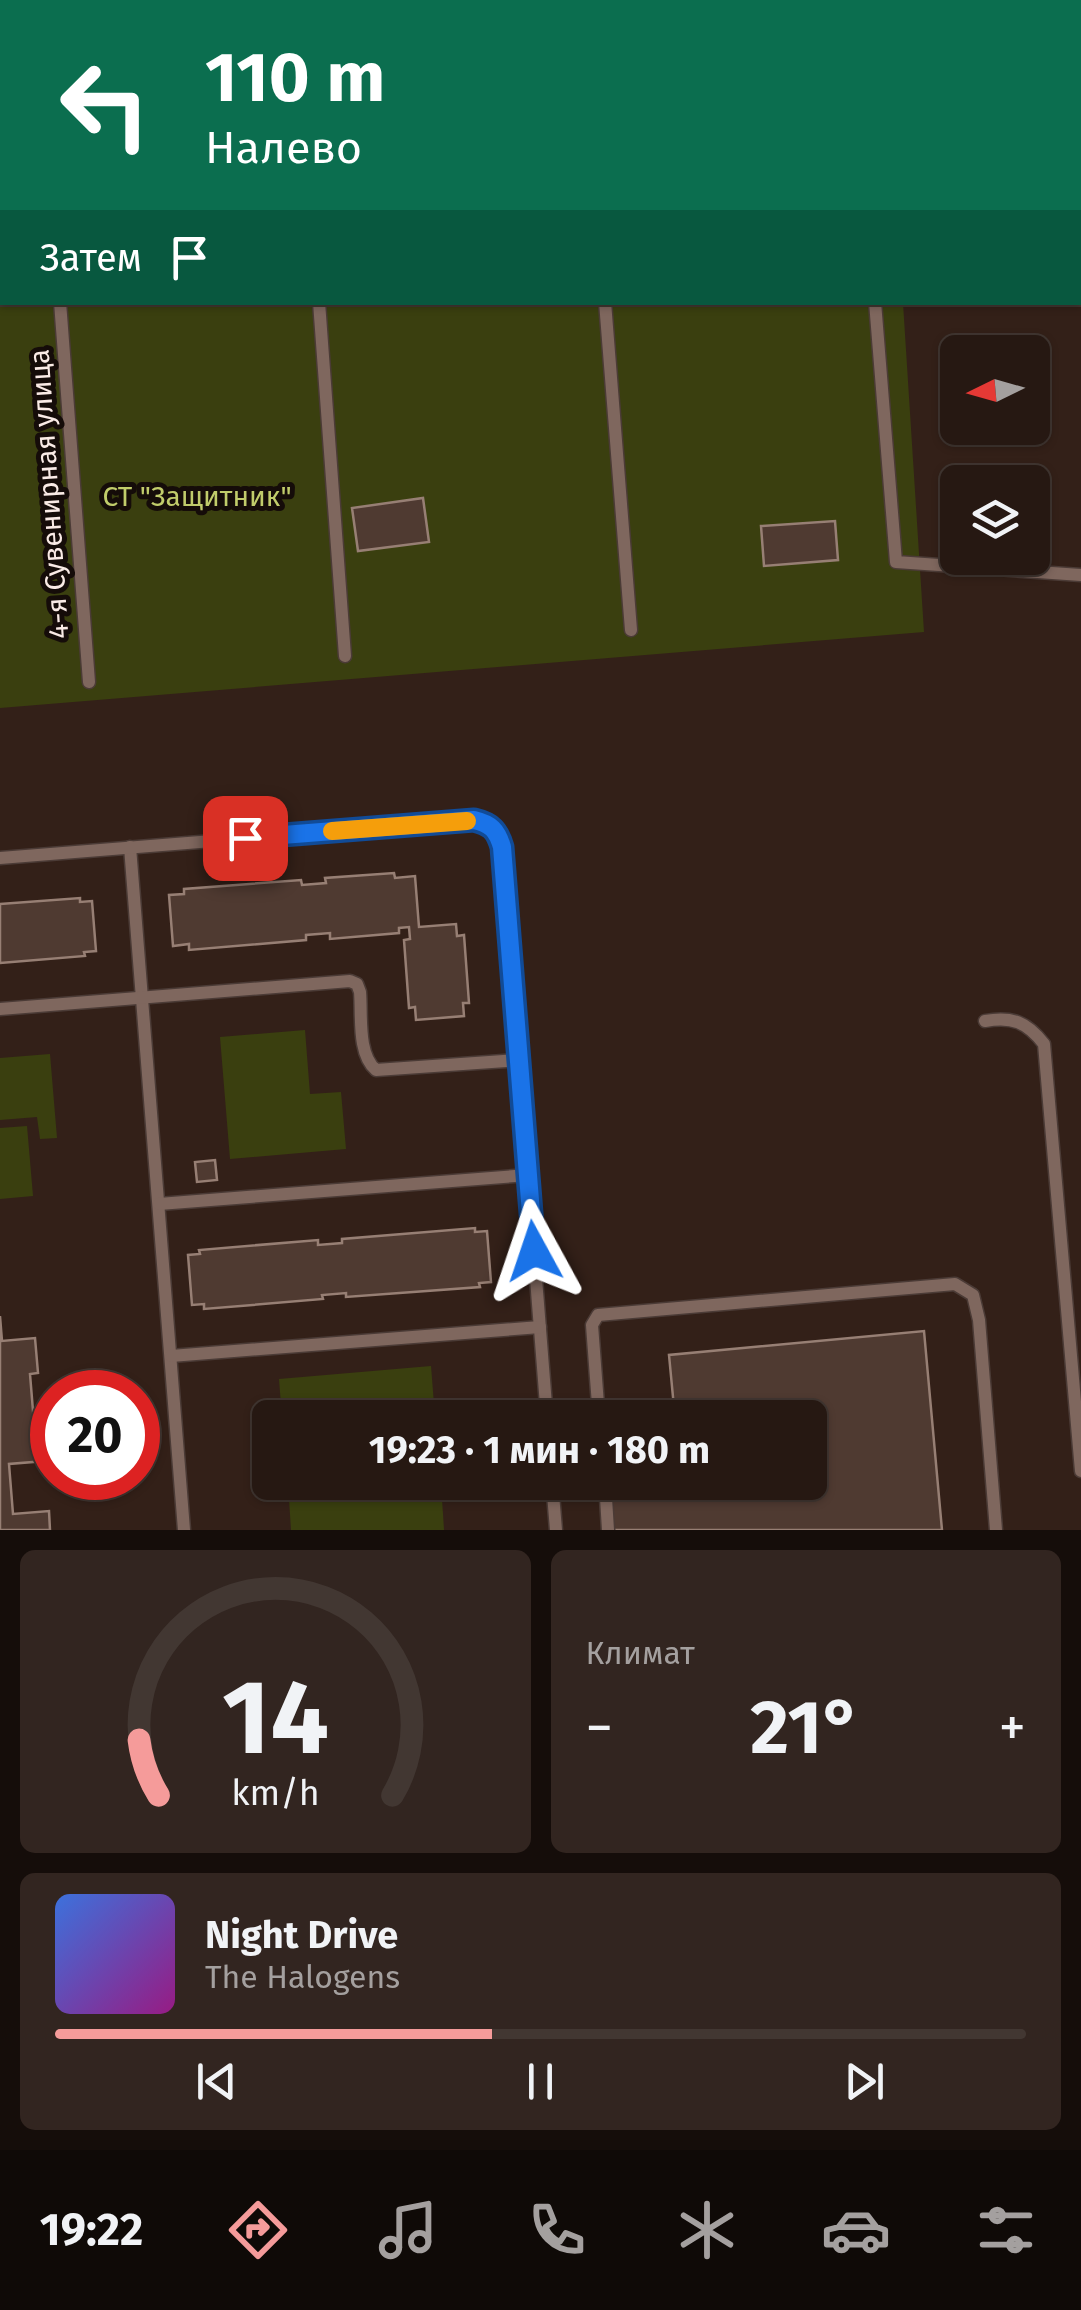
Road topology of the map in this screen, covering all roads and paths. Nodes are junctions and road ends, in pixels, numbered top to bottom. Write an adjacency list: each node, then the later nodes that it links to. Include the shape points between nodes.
1 (60, 305): 8 (lane, 4-я Сувенирная улица)
2 (319, 305): 7 (lane)
3 (605, 305): 6 (lane)
4 (876, 305): 5 (lane, via 896,562)
5 (1081, 575)
6 (631, 630)
7 (344, 656)
8 (88, 682)
9 (130, 848): 10 (lane); 11 (lane); 14 (lane, via 488,824 502,847)
10 (0, 858)
11 (142, 998): 12 (lane); 14 (lane, via 350,981 360,992 365,1053 376,1070); 16 (lane)
12 (0, 1009)
13 (985, 1020): 21 (lane, via 1006,1017 1030,1026 1044,1044)
14 (519, 1060): 15 (lane)
15 (528, 1175): 16 (lane); 17 (lane)
16 (158, 1204): 18 (lane)
17 (540, 1327): 18 (lane); 19 (lane)
18 (170, 1356): 24 (lane)
19 (546, 1400)
20 (598, 1400): 27 (lane, via 592,1325 598,1315 955,1284 973,1295 979,1320)
21 (1081, 1471)
22 (554, 1500): 25 (lane)
23 (606, 1500): 26 (lane)
24 (184, 1530)
25 (556, 1530)
26 (608, 1530)
27 (996, 1530)

